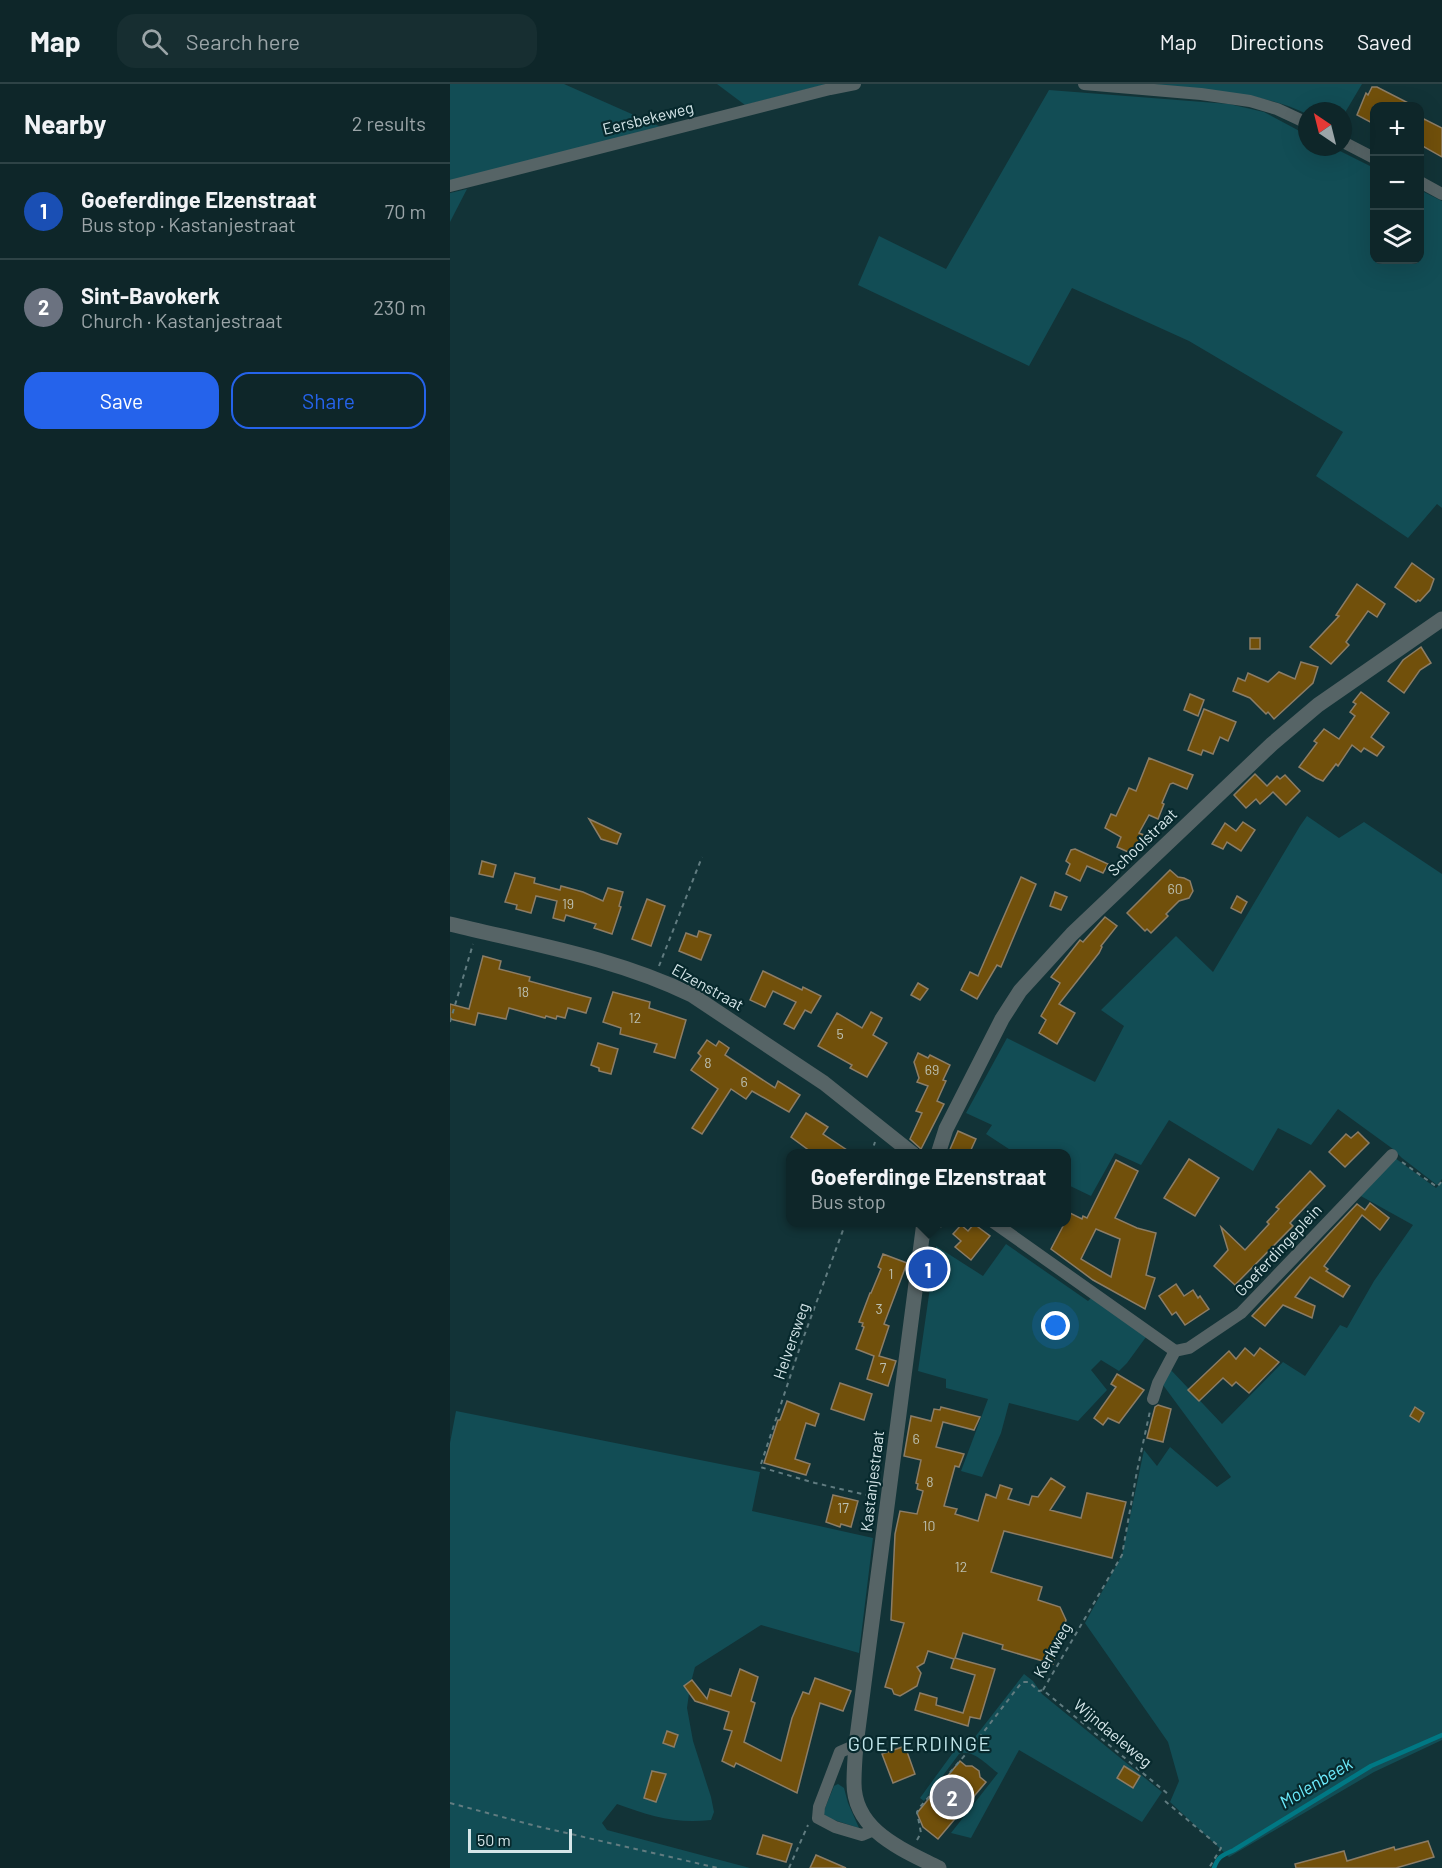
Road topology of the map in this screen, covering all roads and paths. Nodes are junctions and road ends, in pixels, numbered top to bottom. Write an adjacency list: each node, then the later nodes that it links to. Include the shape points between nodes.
1 (855, 84): 7 (street, Eersbekeweg)
2 (1084, 84): 3 (street, via 1250,101)
3 (1298, 119)
4 (1352, 146): 5 (street)
5 (1370, 156)
6 (1424, 185): 8 (street)
7 (450, 186)
8 (1442, 194)
9 (1442, 619): 16 (street, Schoolstraat, via 1318,705 1272,744 1045,962 1002,1019)
10 (702, 857): 13 (path)
11 (450, 924): 12 (street, Elzenstraat)
12 (476, 931): 13 (street, Elzenstraat, via 614,964); 14 (path)
13 (654, 979): 15 (street, Elzenstraat, via 692,995 772,1047)
14 (450, 1022)
15 (907, 1149)
16 (940, 1149)
17 (1392, 1155): 18 (path, via 1437,1187); 22 (street, Goeferdingeplein, via 1241,1312 1189,1348)
18 (1442, 1181)
19 (844, 1227): 24 (path, Helversweg, via 760,1467)
20 (929, 1227): 24 (street, Kastanjestraat)
21 (1000, 1227): 22 (street)
22 (1175, 1351): 23 (street)
23 (1153, 1399): 25 (path, Kerkweg, via 1122,1555)
24 (888, 1500): 26 (street, Kastanjestraat)
25 (1043, 1690): 27 (path, Wijndaeleweg); 32 (path, Kerkweg, via 1022,1682 920,1807 917,1812 921,1833)
26 (856, 1745): 30 (street, via 840,1752); 31 (street, Kastanjestraat, via 854,1785 859,1807)
27 (1168, 1794)
28 (1165, 1801): 36 (path, via 1221,1848)
29 (450, 1803): 33 (path)
30 (818, 1818): 31 (street, via 862,1835); 34 (path, via 807,1826)
31 (874, 1830): 32 (street, Kastanjestraat)
32 (910, 1853): 35 (street, Kastanjestraat)
33 (718, 1868)
34 (789, 1868)
35 (939, 1868)
36 (1209, 1868)

